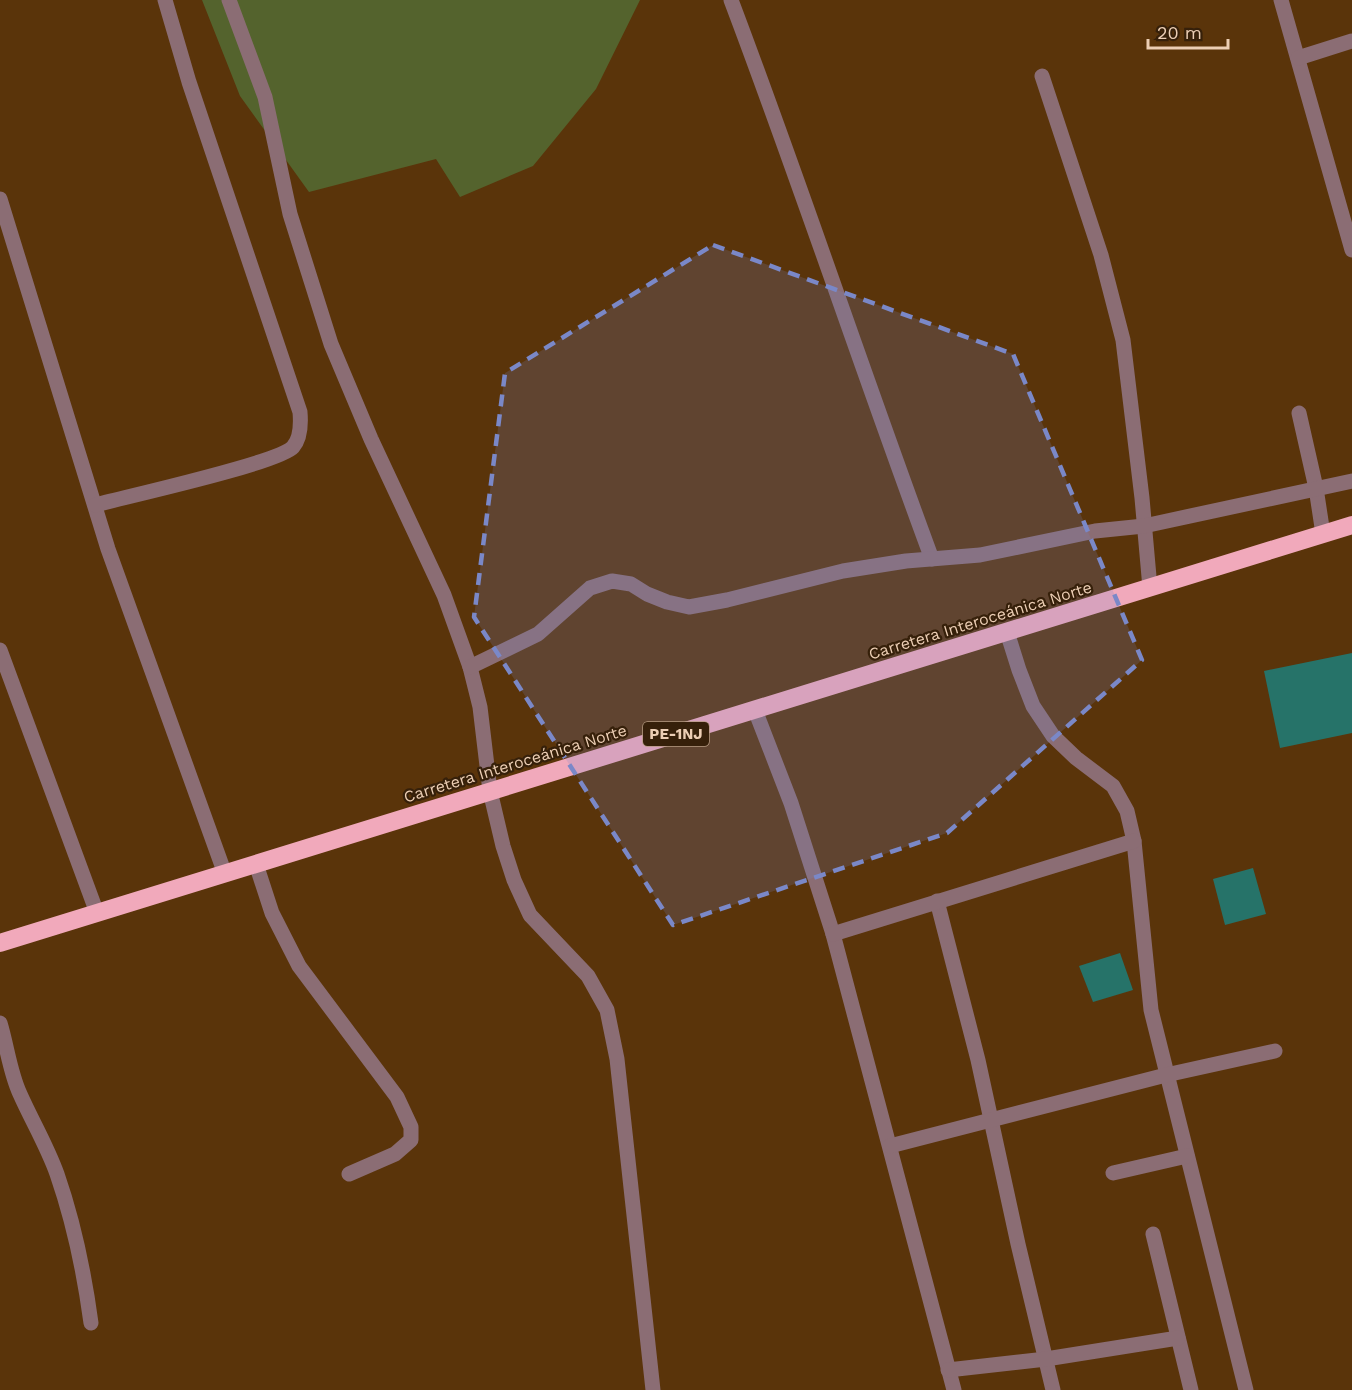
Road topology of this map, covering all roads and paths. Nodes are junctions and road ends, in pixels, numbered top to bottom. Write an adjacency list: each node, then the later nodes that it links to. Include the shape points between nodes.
1 (165, 0): 13 (street, via 301,424 292,449 264,461)
2 (229, 0): 21 (street, via 265,97 290,214 331,344 444,595)
3 (731, 0): 17 (street)
4 (1281, 0): 6 (street)
5 (1352, 42): 6 (street)
6 (1298, 58): 9 (street)
7 (1042, 76): 15 (street, via 1101,255 1123,340)
8 (0, 199): 13 (street)
9 (1352, 250)
10 (1299, 413): 12 (street)
11 (1352, 481): 12 (street)
12 (1316, 488): 15 (street); 16 (street)
13 (95, 505): 26 (street)
14 (1352, 525): 16 (highway, Carretera Interoceánica Norte / PE-1NJ)
15 (1144, 526): 17 (street, via 1095,531 980,555); 18 (street)
16 (1323, 534): 18 (highway, Carretera Interoceánica Norte / PE-1NJ)
17 (932, 559): 21 (street, via 843,571 689,607 612,580 590,588 538,634)
18 (1150, 588): 19 (highway, Carretera Interoceánica Norte / PE-1NJ)
19 (1007, 632): 22 (highway, Carretera Interoceánica Norte / PE-1NJ); 24 (street, via 1033,706 1053,736 1113,786 1127,811)
20 (0, 651): 28 (street)
21 (470, 667): 23 (street, via 480,707)
22 (755, 710): 23 (highway, Carretera Interoceánica Norte / PE-1NJ); 29 (street, via 791,803)
23 (490, 791): 25 (highway, Carretera Interoceánica Norte / PE-1NJ); 44 (street, via 507,858 530,915 588,976 607,1010 617,1059)
24 (1134, 841): 27 (street); 33 (street, via 1151,1010)
25 (256, 864): 26 (highway, Carretera Interoceánica Norte / PE-1NJ); 38 (street, via 272,913 299,966 397,1097 411,1127 411,1140 395,1154)
26 (225, 874): 28 (highway, Carretera Interoceánica Norte / PE-1NJ)
27 (937, 901): 29 (street); 34 (street)
28 (97, 913): 30 (highway, Carretera Interoceánica Norte / PE-1NJ)
29 (833, 934): 35 (street)
30 (0, 943)
31 (0, 1023): 40 (street, via 19,1092 41,1135 66,1205 82,1262)
32 (1275, 1051): 33 (street)
33 (1166, 1076): 34 (street); 36 (street)
34 (990, 1119): 35 (street); 42 (street)
35 (890, 1146): 43 (street)
36 (1187, 1156): 37 (street); 48 (street)
37 (1113, 1173)
38 (350, 1174)
39 (1153, 1234): 41 (street)
40 (91, 1323)
41 (1178, 1338): 42 (street); 47 (street)
42 (1046, 1359): 43 (street); 46 (street)
43 (948, 1370): 45 (street)
44 (653, 1390)
45 (954, 1390)
46 (1053, 1390)
47 (1191, 1390)
48 (1246, 1390)

